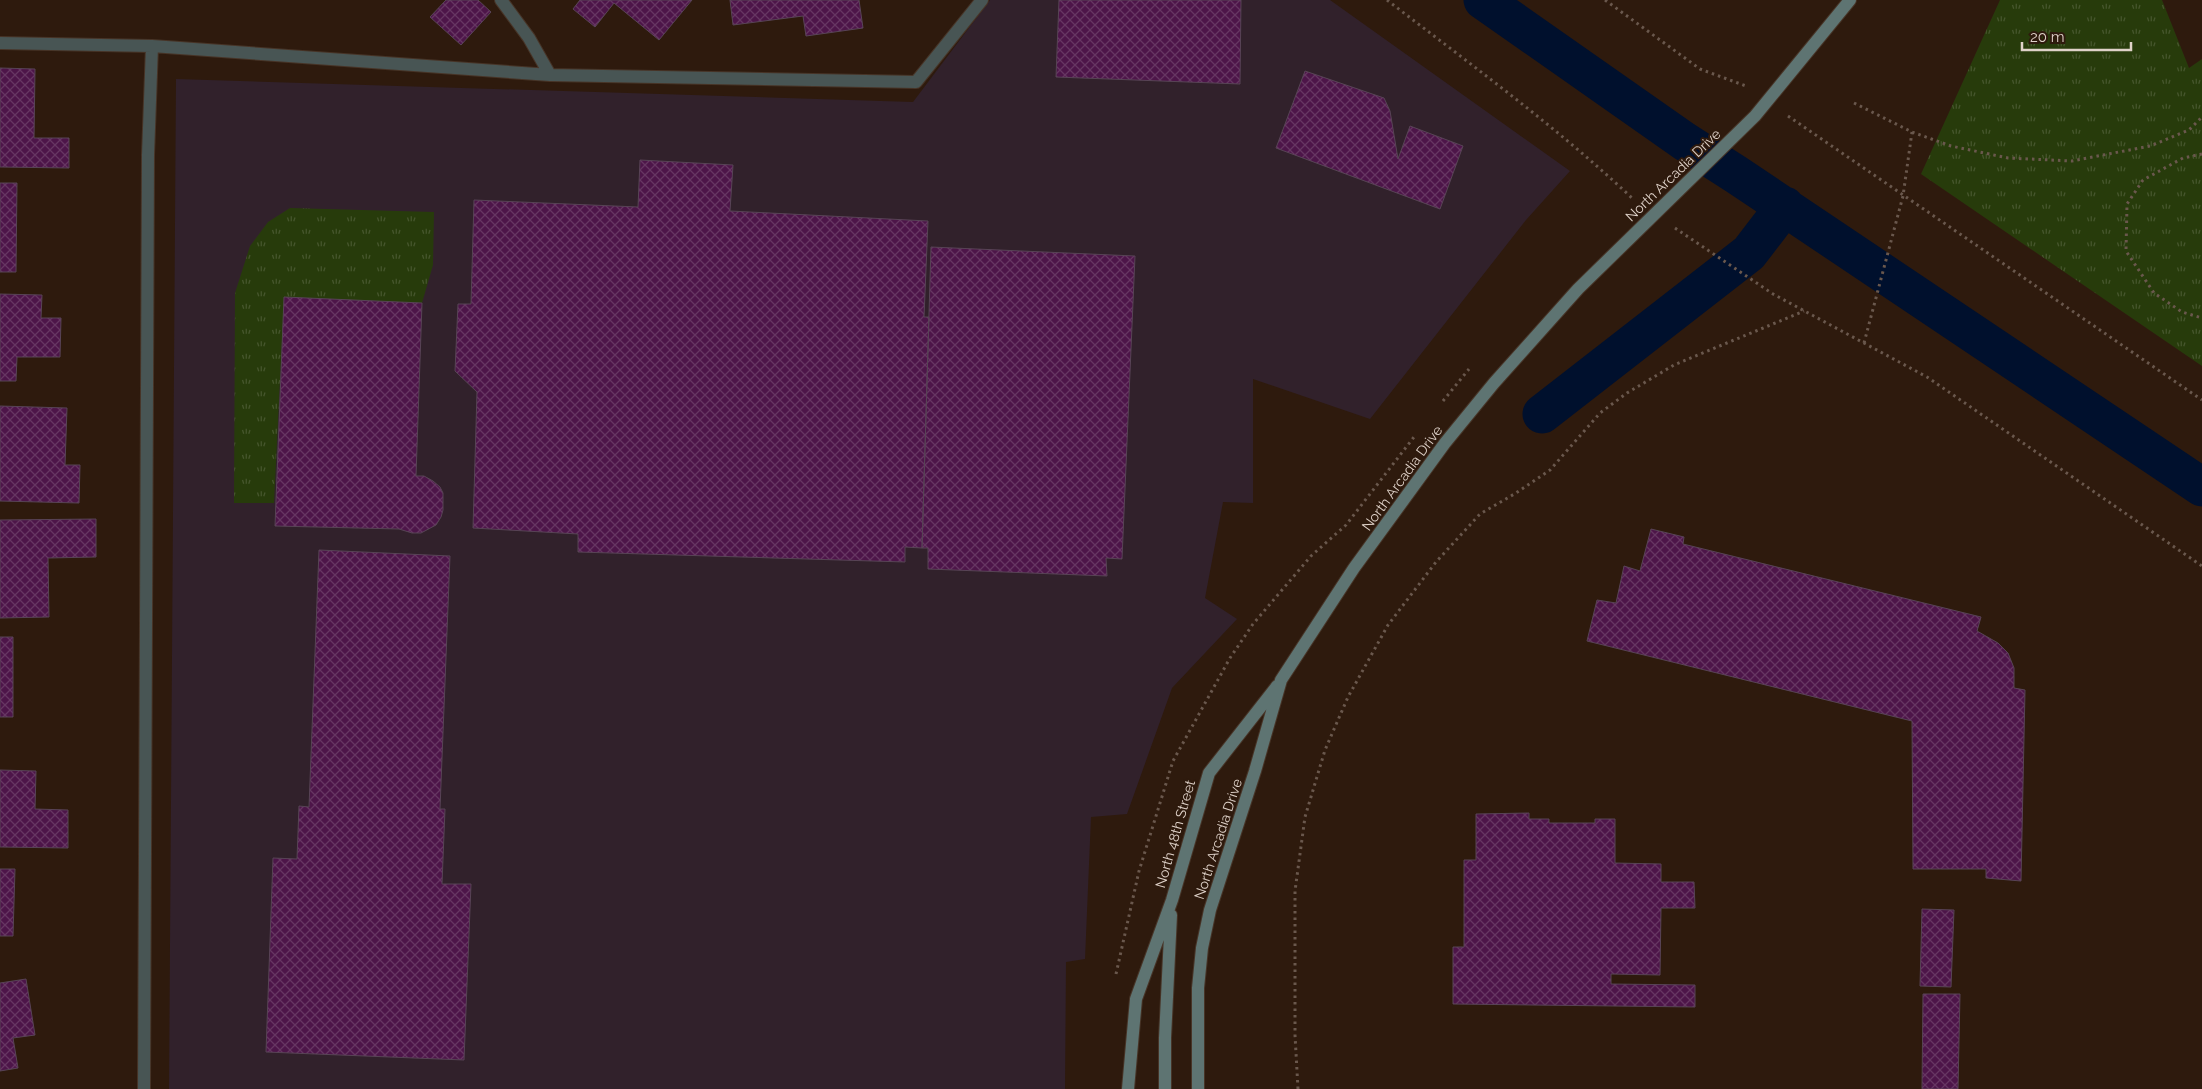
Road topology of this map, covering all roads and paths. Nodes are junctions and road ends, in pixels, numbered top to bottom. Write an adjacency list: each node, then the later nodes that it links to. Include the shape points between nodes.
1 (501, 0): 8 (lane, via 529,38)
2 (982, 0): 8 (lane, via 916,82)
3 (1387, 0): 16 (path, via 1493,82)
4 (1605, 0): 9 (path, via 1700,70)
5 (1850, 0): 23 (street, North Arcadia Drive, via 1741,131 1542,327 1445,444 1354,568)
6 (0, 42): 7 (lane)
7 (152, 46): 8 (lane); 25 (lane, via 148,165)
8 (550, 75)
9 (1752, 90)
10 (1854, 103): 13 (path)
11 (1784, 114): 15 (path)
12 (2202, 116): 13 (path, via 2189,130 2150,146 2072,161 2008,158 1951,146)
13 (1912, 132): 15 (path)
14 (2202, 154): 19 (path, via 2183,158 2143,180 2127,204 2126,251 2154,292 2182,312)
15 (1903, 196): 20 (path); 21 (path)
16 (1633, 199)
17 (1678, 230): 18 (path)
18 (1804, 311): 20 (path); 29 (path, via 1674,365 1600,412 1550,470 1480,514 1436,562 1388,625 1348,697 1325,750 1305,817 1294,891)
19 (2202, 318)
20 (1864, 343): 22 (path, via 1927,377)
21 (2202, 400)
22 (2202, 566)
23 (1281, 680): 24 (street, North 48th Street, via 1209,773); 28 (street, North Arcadia Drive, via 1210,910 1202,948 1198,988)
24 (1172, 900): 26 (street, North Arcadia Drive, via 1136,999); 27 (street, North Arcadia Drive, via 1164,1038)
25 (144, 1089)
26 (1128, 1089)
27 (1165, 1089)
28 (1198, 1089)
29 (1298, 1089)

